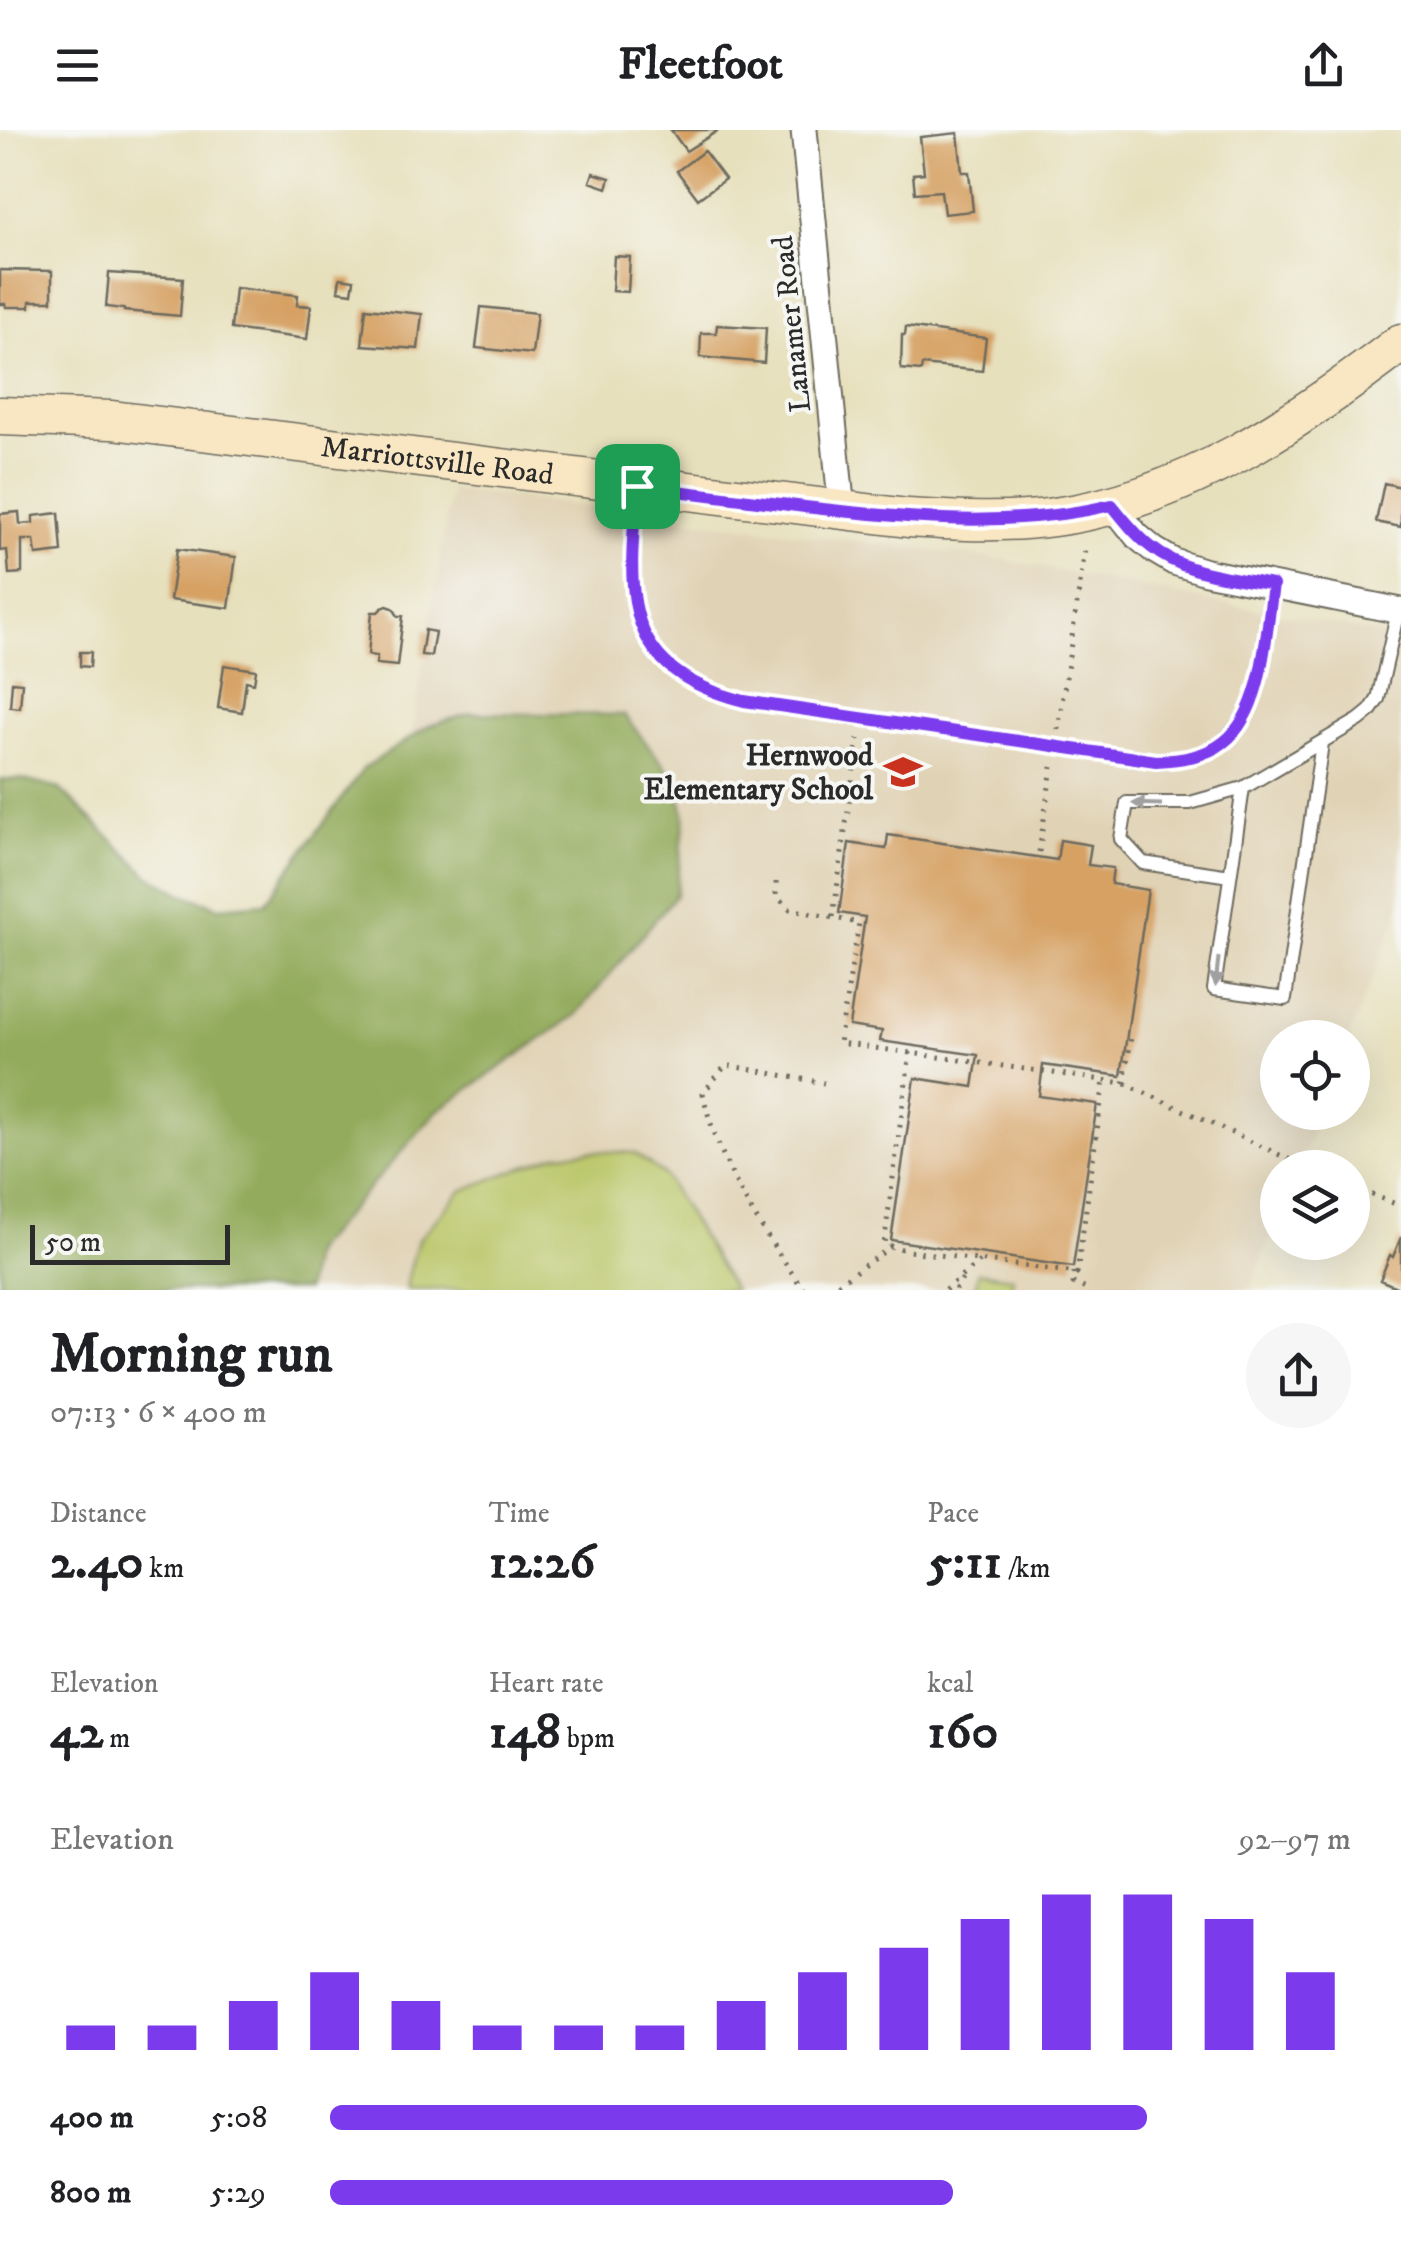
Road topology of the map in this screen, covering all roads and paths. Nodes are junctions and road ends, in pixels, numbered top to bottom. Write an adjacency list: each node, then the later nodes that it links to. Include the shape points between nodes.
1 (804, 130): 6 (street, Lanamer Road)
2 (1401, 343): 5 (main road, Marriottsville Road, via 1219,464)
3 (0, 416): 4 (main road, Marriottsville Road, via 112,420)
4 (637, 486): 6 (main road, Marriottsville Road); 8 (lane, via 631,580 644,632 672,669 744,701 1181,760 1224,742 1240,724 1257,680)
5 (1112, 505): 6 (main road, Marriottsville Road, via 984,521); 8 (street, via 1138,536 1174,562)
6 (842, 511)
7 (1085, 550): 10 (path)
8 (1273, 585): 9 (street)
9 (1399, 611): 12 (lane, via 1378,699)
10 (1058, 730)
11 (858, 739): 18 (path)
12 (1322, 742): 14 (lane); 16 (lane, one-way to 12, via 1214,989 1286,999)
13 (1052, 768): 15 (path)
14 (1243, 788): 16 (lane); 16 (lane, one-way to 16, via 1190,804 1127,803 1121,840 1143,862)
15 (1039, 852)
16 (1230, 876)
17 (776, 882): 18 (path, via 776,896 790,909)
18 (833, 917): 20 (path, via 858,922 839,1043)
19 (1130, 1037): 23 (path)
20 (910, 1052): 21 (path); 27 (path, via 884,1244)
21 (1104, 1080): 23 (path); 30 (path)
22 (824, 1083): 32 (path, via 726,1065 704,1093 720,1151)
23 (1124, 1083): 24 (path)
24 (1269, 1150)
25 (1370, 1194): 26 (path)
26 (1401, 1206)
27 (892, 1246): 28 (path); 33 (path)
28 (982, 1259): 29 (path); 30 (path)
29 (967, 1272): 34 (path); 35 (path)
30 (1074, 1272): 31 (path, via 1073,1283)
31 (1086, 1288)
32 (804, 1290)
33 (828, 1290)
34 (945, 1290)
35 (955, 1290)

